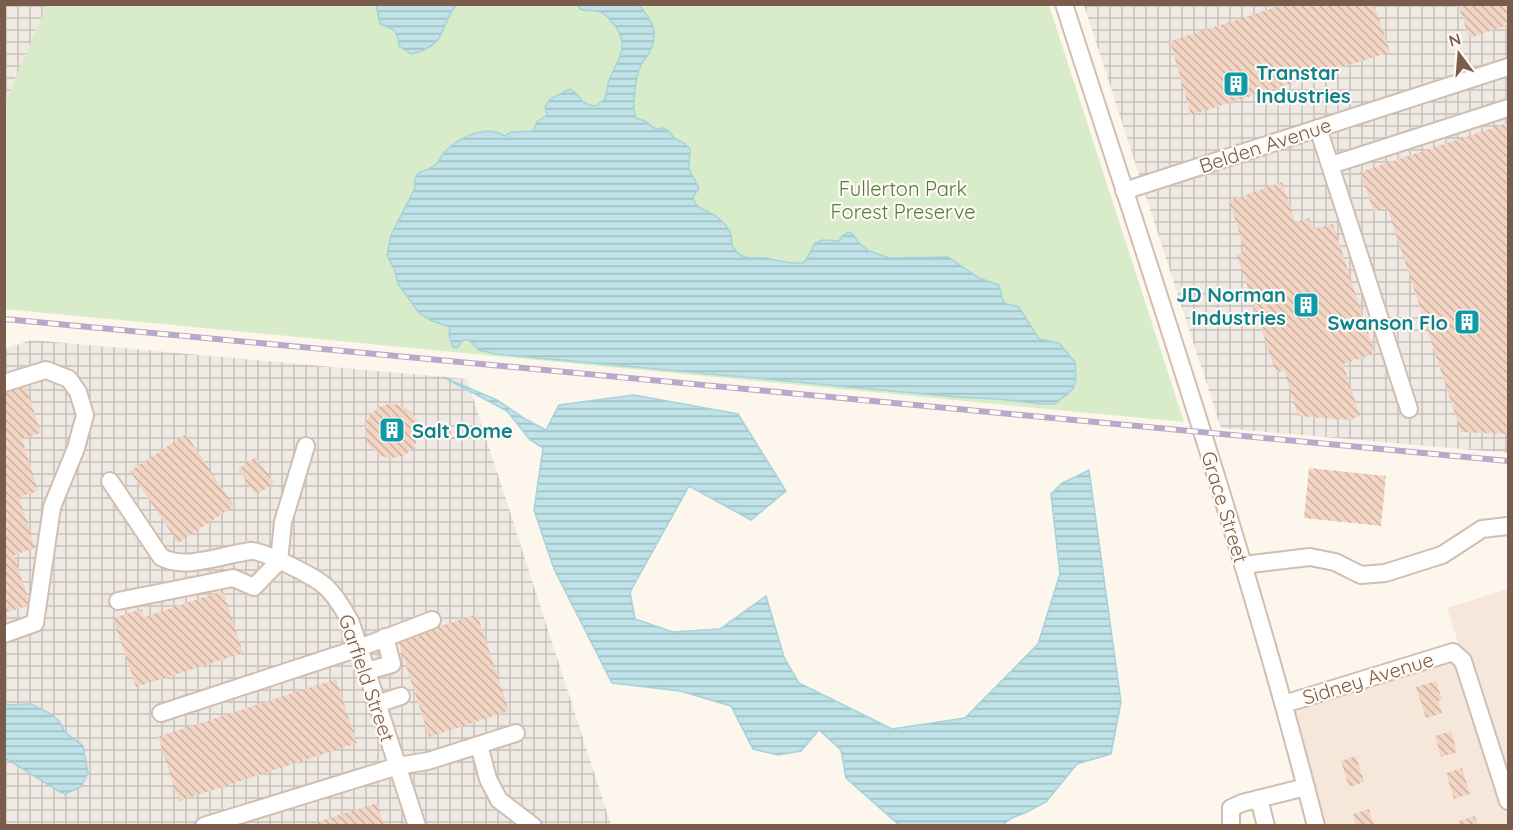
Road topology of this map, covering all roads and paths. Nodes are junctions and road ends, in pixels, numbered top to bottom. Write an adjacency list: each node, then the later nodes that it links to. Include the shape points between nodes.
1 (1064, 4): 6 (street, Grace Street)
2 (1509, 67): 4 (street, Belden Avenue)
3 (1509, 108): 5 (street)
4 (1318, 128): 5 (street); 6 (street, Belden Avenue)
5 (1331, 165): 8 (street)
6 (1124, 191): 13 (street, Grace Street)
7 (4, 383): 16 (street, via 46,370 69,379 85,415 52,507 35,623)
8 (1409, 409)
9 (306, 446): 12 (street, via 283,522)
10 (110, 482): 12 (street, Garfield Street, via 161,557 171,563 254,551)
11 (1509, 526): 13 (street, via 1482,529 1442,555 1385,573 1361,575 1335,562 1310,558)
12 (279, 561): 14 (street, via 254,587 233,578); 18 (street, Garfield Street, via 325,586 344,609)
13 (1242, 565): 22 (street, Grace Street)
14 (118, 601)
15 (432, 620): 17 (street)
16 (4, 634)
17 (385, 637): 18 (street); 19 (street, via 392,664)
18 (359, 648): 19 (street, Garfield Street); 23 (street)
19 (367, 671): 21 (street, Garfield Street)
20 (401, 696): 21 (street)
21 (377, 704): 26 (street, Garfield Street)
22 (1284, 704): 27 (street, Grace Street); 29 (street, Sidney Avenue, via 1453,652 1463,661)
23 (161, 713)
24 (516, 733): 25 (street)
25 (479, 745): 26 (street); 32 (street, via 488,779 499,800)
26 (398, 766): 30 (street); 31 (street, Garfield Street)
27 (1306, 787): 28 (street); 35 (street, Grace Street)
28 (1259, 799): 33 (street, via 1231,808); 34 (street)
29 (1509, 801)
30 (204, 825)
31 (417, 825)
32 (533, 825)
33 (1231, 825)
34 (1266, 825)
35 (1316, 825)

